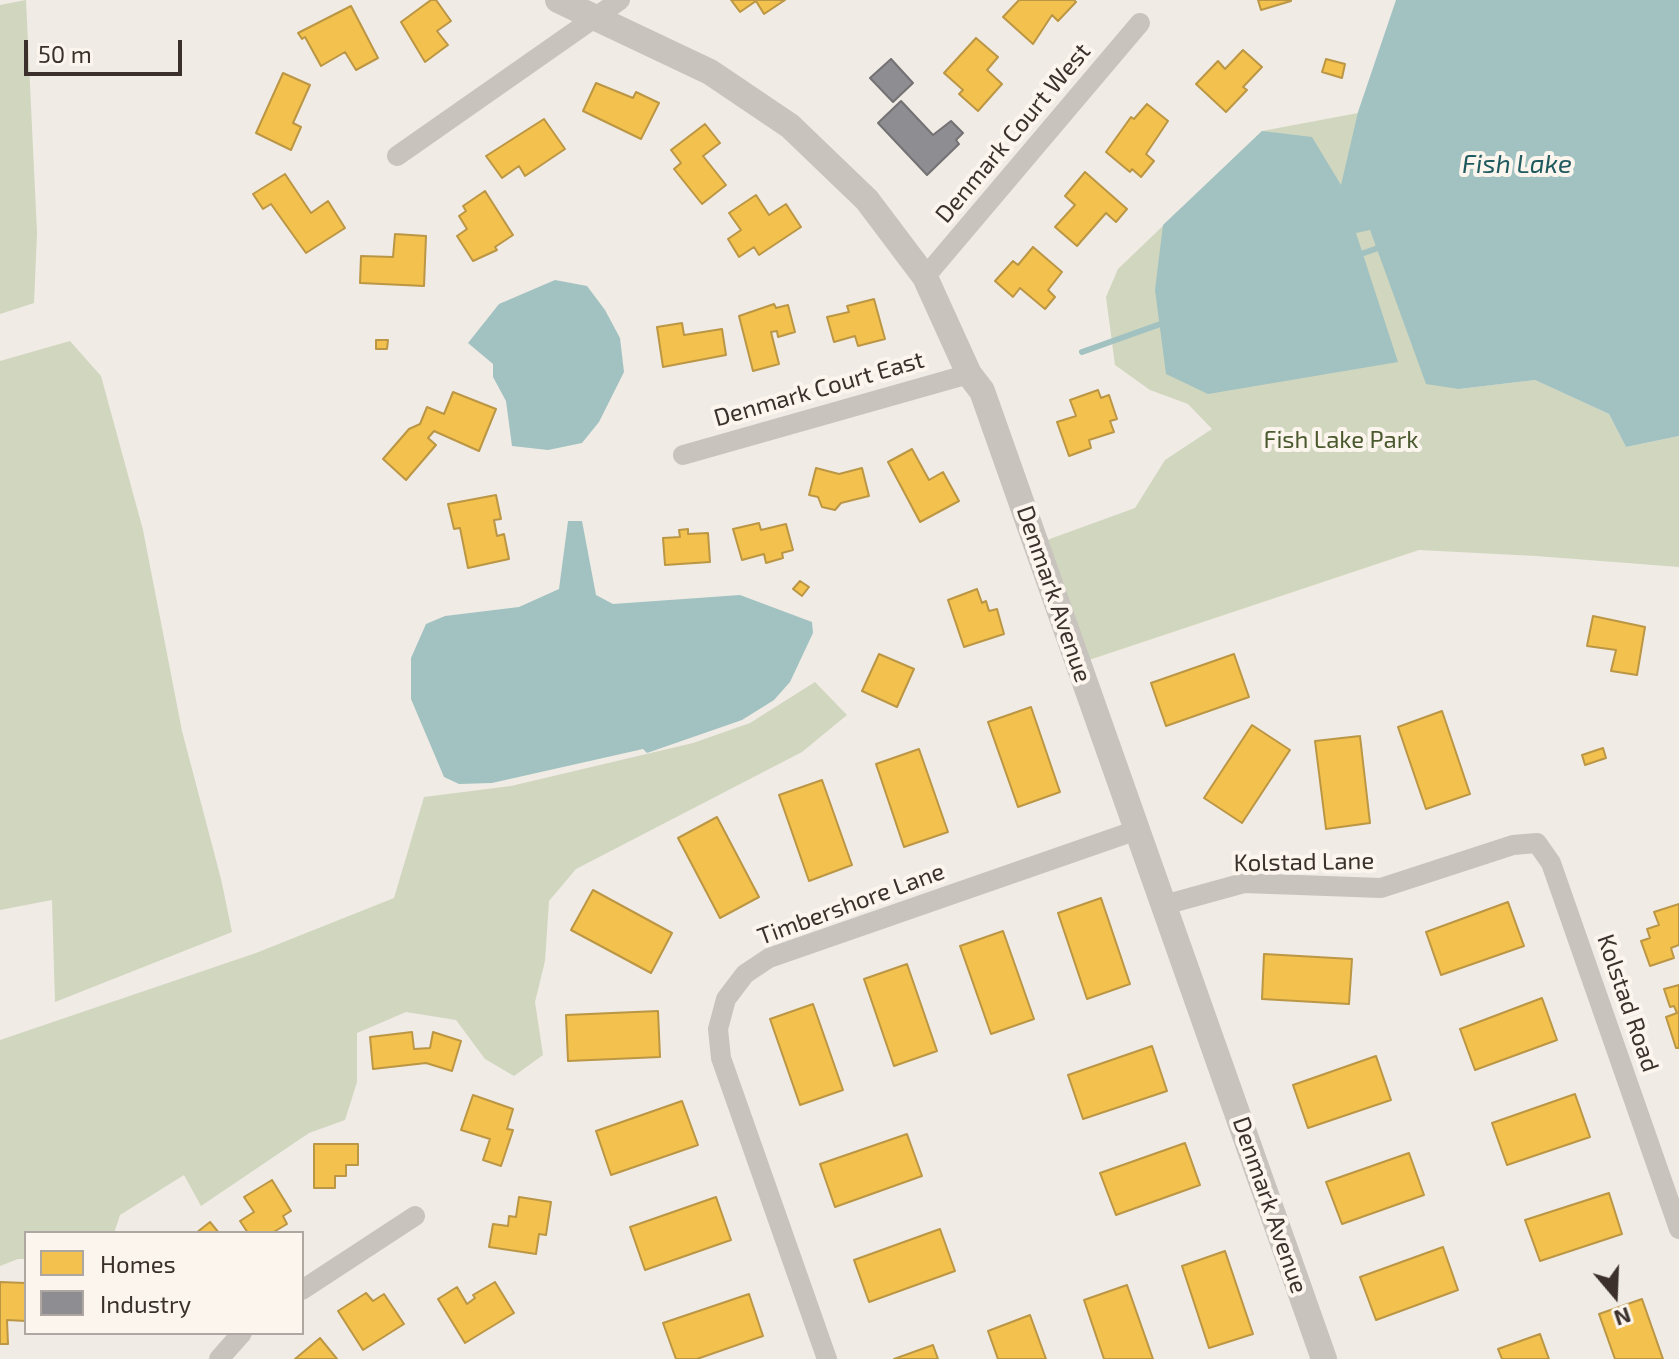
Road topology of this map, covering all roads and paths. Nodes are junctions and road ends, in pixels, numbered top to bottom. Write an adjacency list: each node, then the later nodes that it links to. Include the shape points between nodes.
1 (558, 0): 3 (street, Denmark Avenue)
2 (620, 0): 3 (street)
3 (596, 17): 5 (street); 6 (street, Denmark Avenue, via 710,72 790,126 867,200)
4 (1140, 23): 6 (street, Denmark Court West)
5 (397, 156)
6 (925, 277): 7 (street, Denmark Avenue)
7 (969, 374): 8 (street, Denmark Court East); 9 (street, Denmark Avenue, via 982,391)
8 (683, 455)
9 (1137, 830): 11 (street, Denmark Avenue); 17 (street, Timbershore Lane, via 769,958 745,974 726,999 718,1029 721,1058)
10 (1537, 843): 11 (street, Kolstad Lane, via 1513,845 1381,888 1244,883); 13 (street, Kolstad Road, via 1551,863)
11 (1164, 905): 18 (street, Denmark Avenue)
12 (415, 1216): 14 (street)
13 (1679, 1229)
14 (304, 1289)
15 (240, 1335): 16 (street)
16 (219, 1359)
17 (827, 1359)
18 (1324, 1359)

